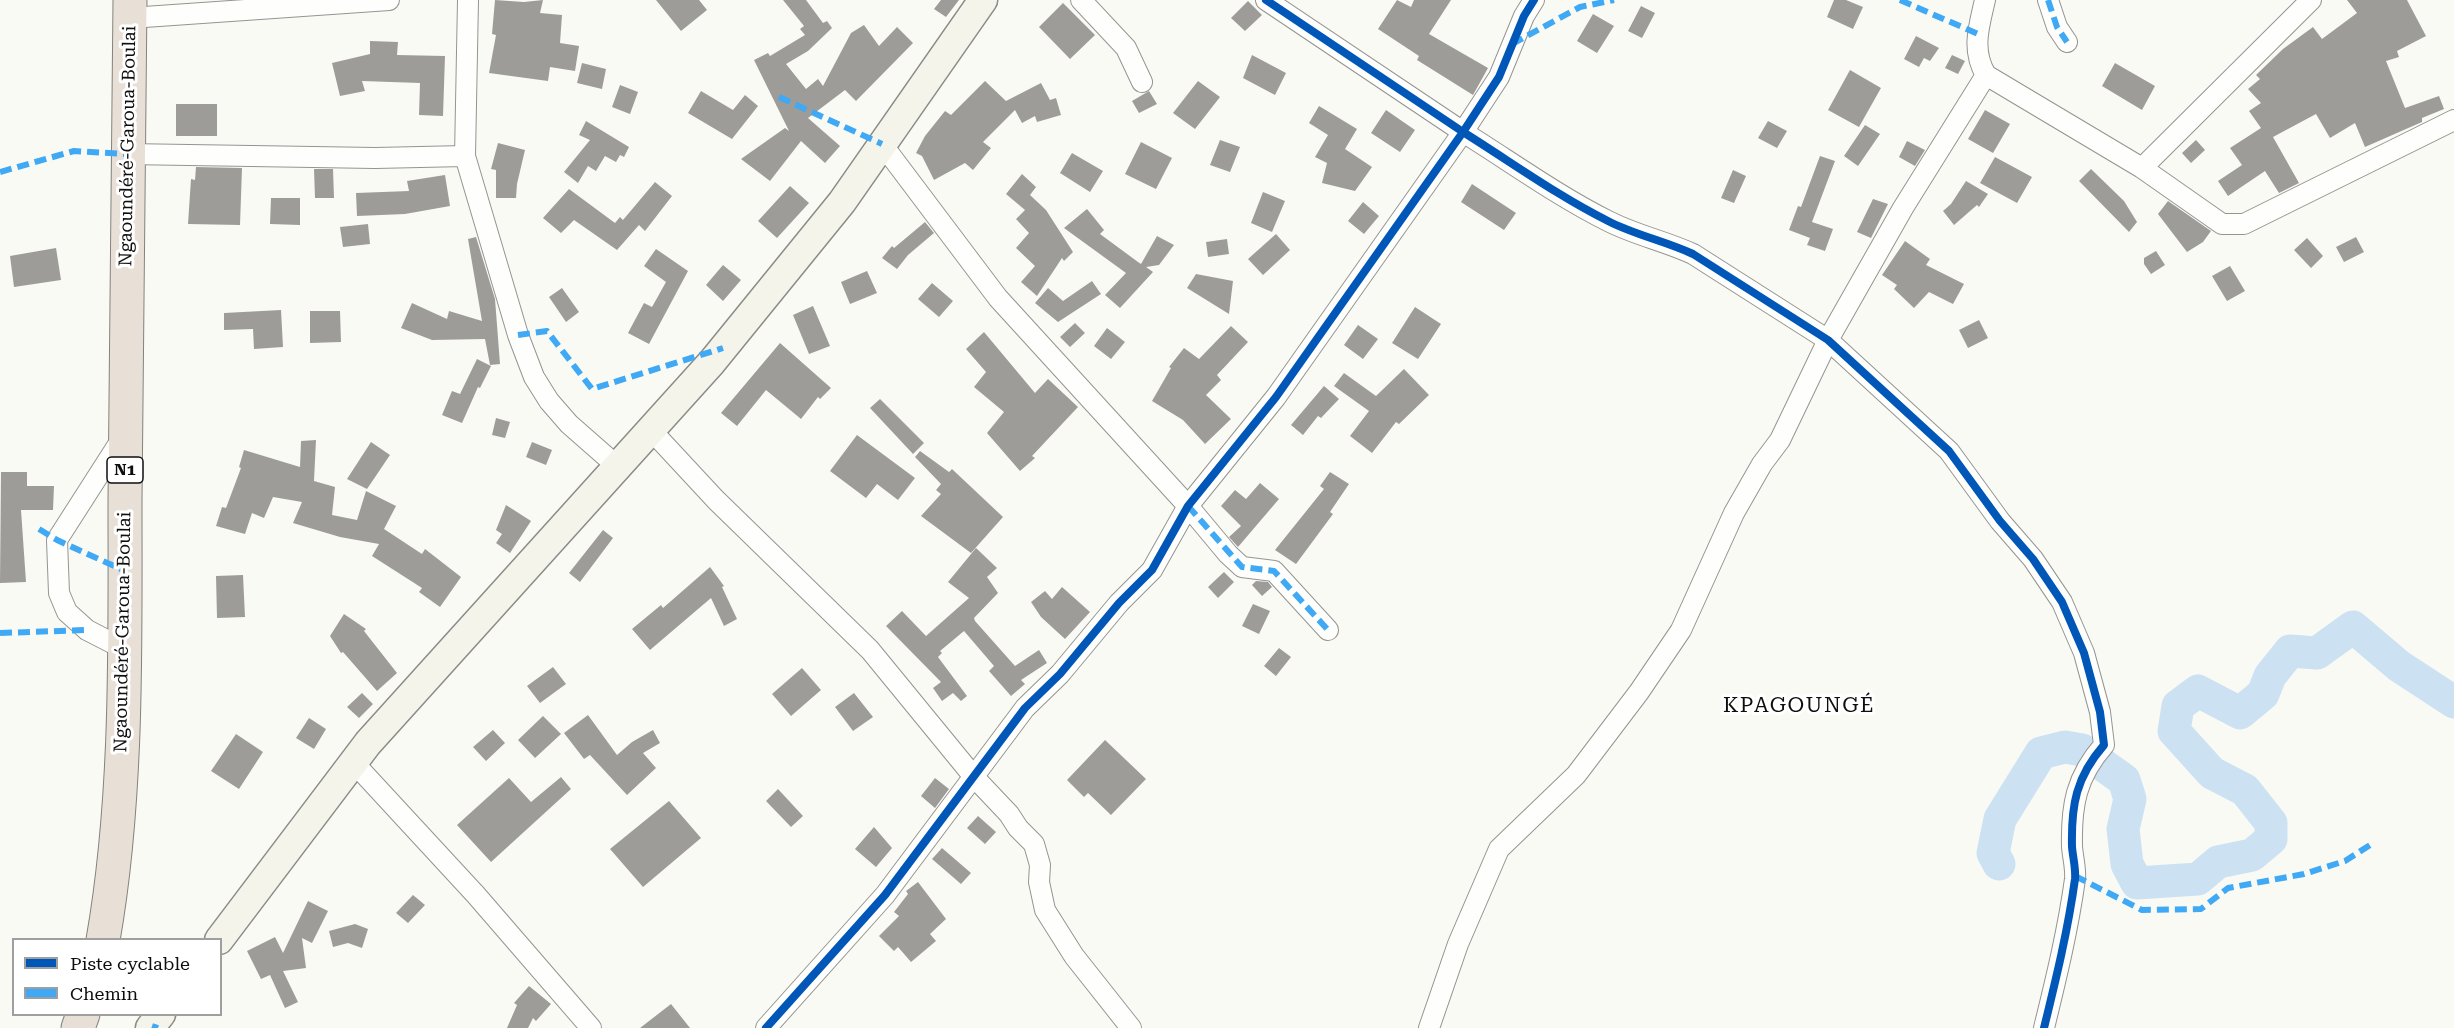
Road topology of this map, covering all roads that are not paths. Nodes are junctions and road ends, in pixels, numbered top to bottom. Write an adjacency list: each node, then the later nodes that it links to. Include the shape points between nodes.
1 (389, 0): 10 (street)
2 (468, 0): 18 (street)
3 (983, 0): 16 (street)
4 (1081, 0): 13 (street, via 1126,48)
5 (1266, 0): 15 (street)
6 (1534, 0): 15 (street, via 1499,77)
7 (1985, 0): 12 (street, via 1977,48)
8 (2048, 0): 11 (street)
9 (2311, 0): 19 (street)
10 (130, 9): 17 (highway, Ngaoundéré-Garoua-Boulai / N1)
11 (2067, 42)
12 (1986, 75): 19 (street); 20 (street, via 1903,208)
13 (1142, 82)
14 (2454, 120): 19 (street, via 2244,224 2222,224)
15 (1463, 132): 20 (street, via 1605,219 1638,236 1693,254); 24 (street, via 1276,397)
16 (882, 144): 21 (street, via 820,230 712,362); 24 (street, via 998,298)
17 (127, 154): 18 (street); 22 (highway, Ngaoundéré-Garoua-Boulai / N1)
18 (465, 156): 23 (street, via 534,377 568,424)
19 (2142, 168)
20 (1828, 340): 36 (street, via 1780,440 1734,513 1681,630 1576,775 1499,849 1458,945); 37 (street, via 1949,451 2062,602 2084,653 2100,711 2104,745 2080,779 2074,804 2075,876 2063,952)
21 (650, 429): 23 (street); 28 (street, via 716,500 870,650)
22 (126, 432): 26 (highway, Ngaoundéré-Garoua-Boulai / N1); 26 (street, via 57,540 59,593 67,612 87,630)
23 (618, 467): 27 (street, via 368,743)
24 (1188, 506): 25 (street, via 1242,567 1274,571); 28 (street, via 1152,570 1025,708)
25 (1328, 630)
26 (126, 650): 29 (highway, Ngaoundéré-Garoua-Boulai / N1, via 113,884)
27 (355, 764): 30 (street); 33 (street)
28 (974, 777): 34 (street, via 885,895); 35 (street, via 1034,844 1045,910 1074,956)
29 (103, 938)
30 (220, 938)
31 (159, 1016): 32 (street)
32 (150, 1028)
33 (591, 1028)
34 (766, 1028)
35 (1131, 1028)
36 (1429, 1028)
37 (2044, 1028)

